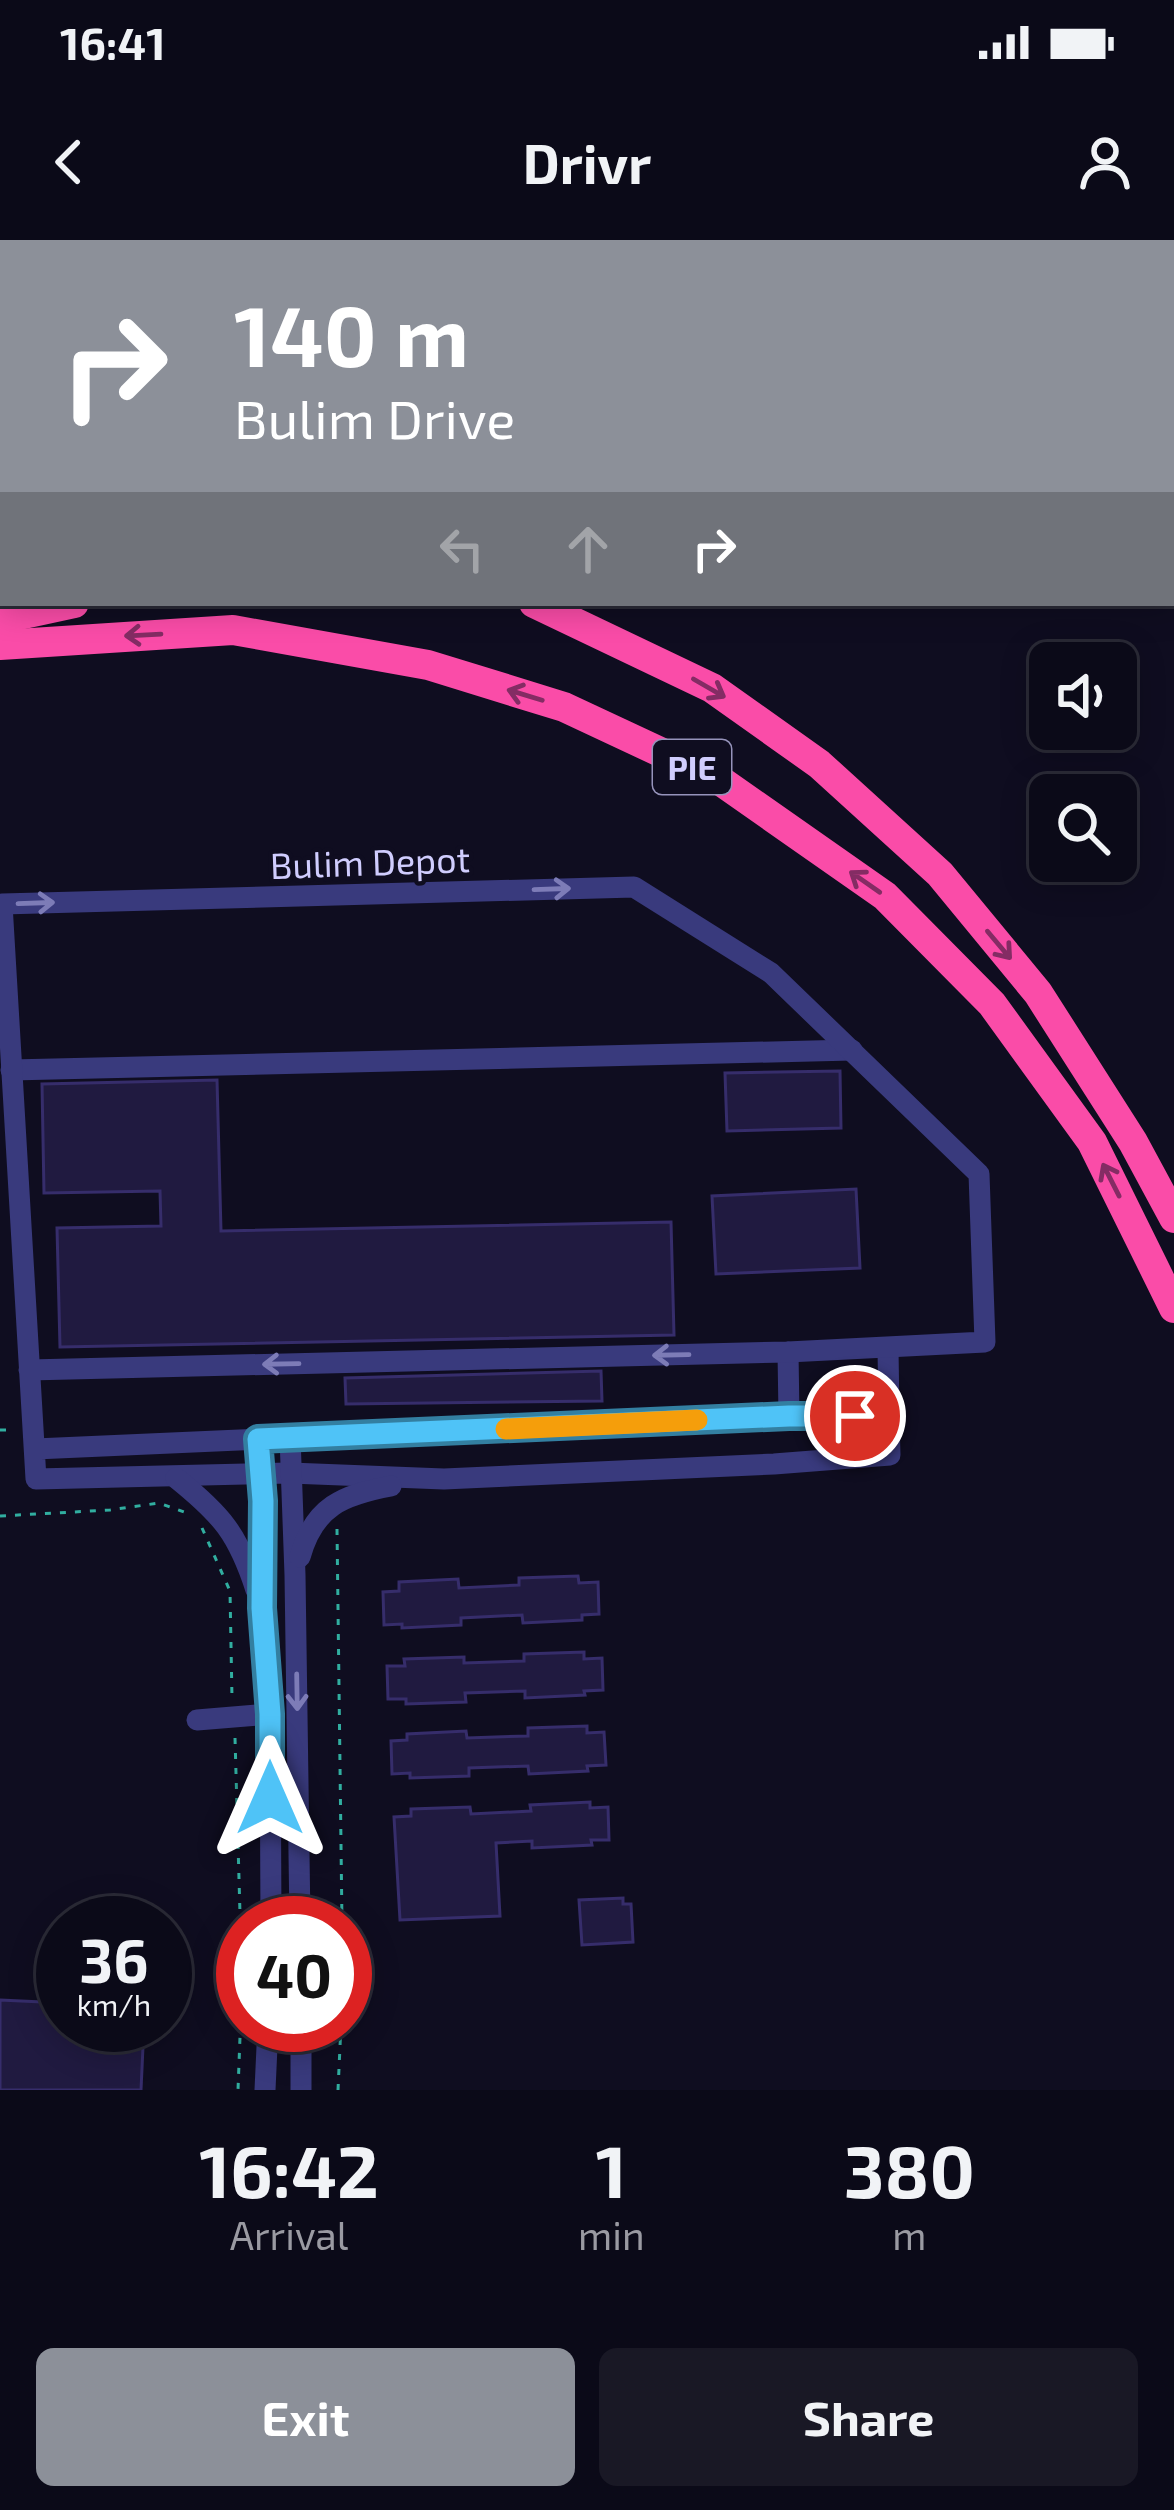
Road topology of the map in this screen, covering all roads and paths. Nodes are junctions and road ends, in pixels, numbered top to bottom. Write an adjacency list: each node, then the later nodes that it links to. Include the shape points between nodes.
1 (60, 606): 3 (highway)
2 (541, 606): 7 (highway, PIE, one-way to 7, via 712,688 801,752 940,874 1038,993)
3 (0, 619)
4 (0, 645): 8 (highway, PIE, one-way to 4, via 1092,1142 992,1004 885,896 718,779 564,706 428,665 232,630)
5 (852, 1050): 6 (street); 6 (street, Bulim Depot, one-way to 5, via 2,904 634,887 772,974); 9 (street, Bulim Depot, via 979,1174 985,1342)
6 (11, 1070): 11 (street, Bulim Depot)
7 (1174, 1218)
8 (1174, 1308)
9 (888, 1348): 10 (street); 12 (street)
10 (788, 1352): 11 (street, one-way to 11); 13 (street)
11 (29, 1370): 16 (street, Bulim Depot)
12 (889, 1415): 13 (street); 20 (street, via 890,1455)
13 (789, 1416): 14 (street)
14 (290, 1437): 15 (street); 17 (street)
15 (258, 1439): 16 (street); 18 (street)
16 (35, 1449): 19 (street, Bulim Depot, via 36,1479)
17 (290, 1473): 18 (street); 20 (street); 22 (street)
18 (261, 1474): 19 (street); 23 (street)
19 (176, 1478): 23 (street, via 226,1523)
20 (444, 1479): 22 (street, via 352,1494 316,1520)
21 (337, 1525): 28 (path)
22 (295, 1575): 27 (street, one-way to 27)
23 (262, 1608): 24 (street)
24 (270, 1714): 25 (street); 26 (street)
25 (197, 1720)
26 (271, 1896)
27 (300, 1896)
28 (342, 1896)
29 (267, 2052): 32 (street)
30 (301, 2052): 33 (street)
31 (340, 2052): 34 (path)
32 (266, 2090)
33 (301, 2090)
34 (338, 2090)

